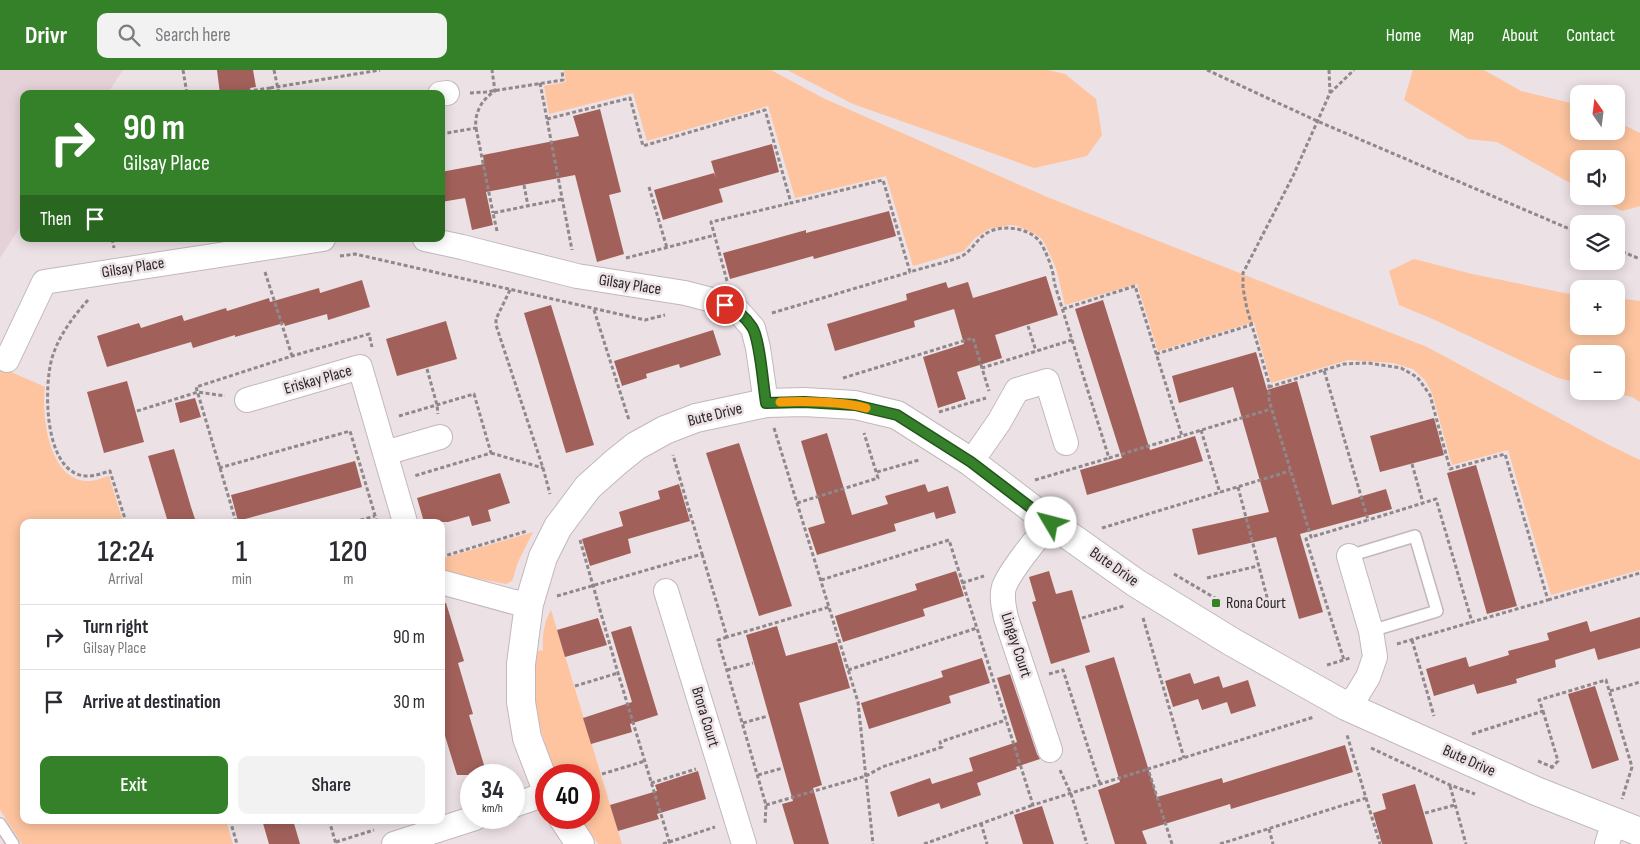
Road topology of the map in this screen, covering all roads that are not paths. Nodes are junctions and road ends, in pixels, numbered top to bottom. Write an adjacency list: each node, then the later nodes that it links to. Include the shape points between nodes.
1 (439, 242): 5 (street, Gilsay Place, via 577,276 685,293 738,311 753,328)
2 (318, 244): 3 (street, Gilsay Place, via 261,248 44,282)
3 (7, 360)
4 (248, 400): 8 (street, Eriskay Place, via 360,367)
5 (766, 403): 9 (street, Bute Drive, via 855,405 897,415); 15 (street, Bute Drive, via 696,418 665,430 616,462 588,487 558,527 543,557)
6 (440, 437): 8 (street)
7 (1066, 443): 9 (street, via 1047,381 1018,390)
8 (385, 453): 10 (street, Eriskay Place)
9 (971, 462): 11 (street, Bute Drive)
10 (404, 519)
11 (1051, 523): 17 (street, Bute Drive, via 1136,583 1232,642); 18 (street, Lingay Court, via 1010,575 1002,602)
12 (1349, 556): 16 (street); 16 (lane, via 1415,536 1437,611)
13 (445, 583): 15 (street, via 514,602)
14 (666, 591): 25 (street, Brora Court)
15 (540, 601): 19 (street, Bute Drive, via 522,664 521,702 527,738)
16 (1373, 641): 17 (street, via 1375,657)
17 (1346, 719): 21 (street, Bute Drive)
18 (1050, 750)
19 (537, 764)
20 (460, 823): 27 (street)
21 (1614, 823): 24 (street, Bute Drive)
22 (0, 824): 26 (lane)
23 (570, 829): 28 (street)
24 (1640, 832)
25 (754, 839)
26 (13, 844)
27 (394, 844)
28 (580, 844)

